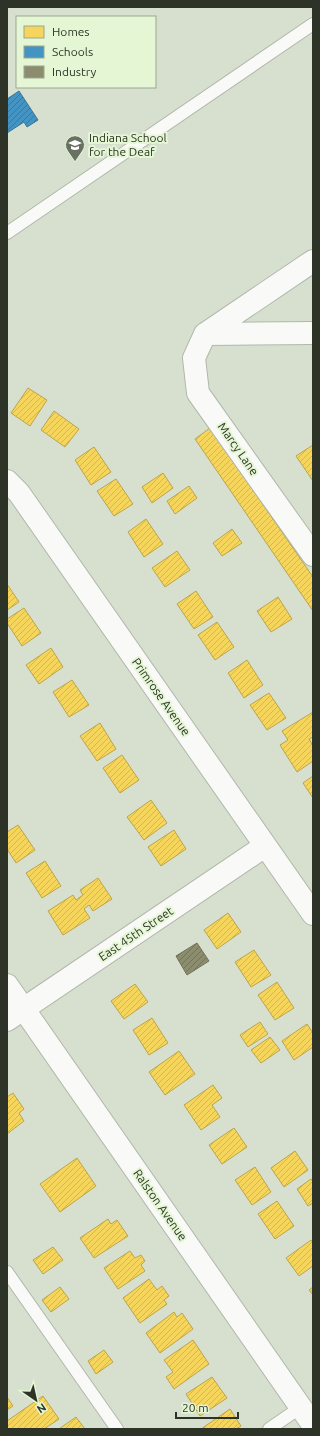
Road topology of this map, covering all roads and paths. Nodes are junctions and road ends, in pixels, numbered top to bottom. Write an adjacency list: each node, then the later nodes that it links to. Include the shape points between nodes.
1 (313, 24): 2 (lane)
2 (7, 233)
3 (313, 260): 5 (street)
4 (313, 333): 5 (street)
5 (205, 334): 7 (street, Marcy Lane, via 194,358 198,393)
6 (7, 481): 8 (street, Primrose Avenue, via 19,493)
7 (313, 555)
8 (265, 846): 9 (street, Primrose Avenue); 11 (street, East 45th Street)
9 (313, 914)
10 (7, 985): 11 (street, Ralston Avenue)
11 (15, 1015): 13 (street, Ralston Avenue)
12 (7, 1272): 15 (lane)
13 (301, 1407): 14 (street, Ralston Avenue); 16 (lane)
14 (313, 1425)
15 (117, 1429)
16 (269, 1429)

